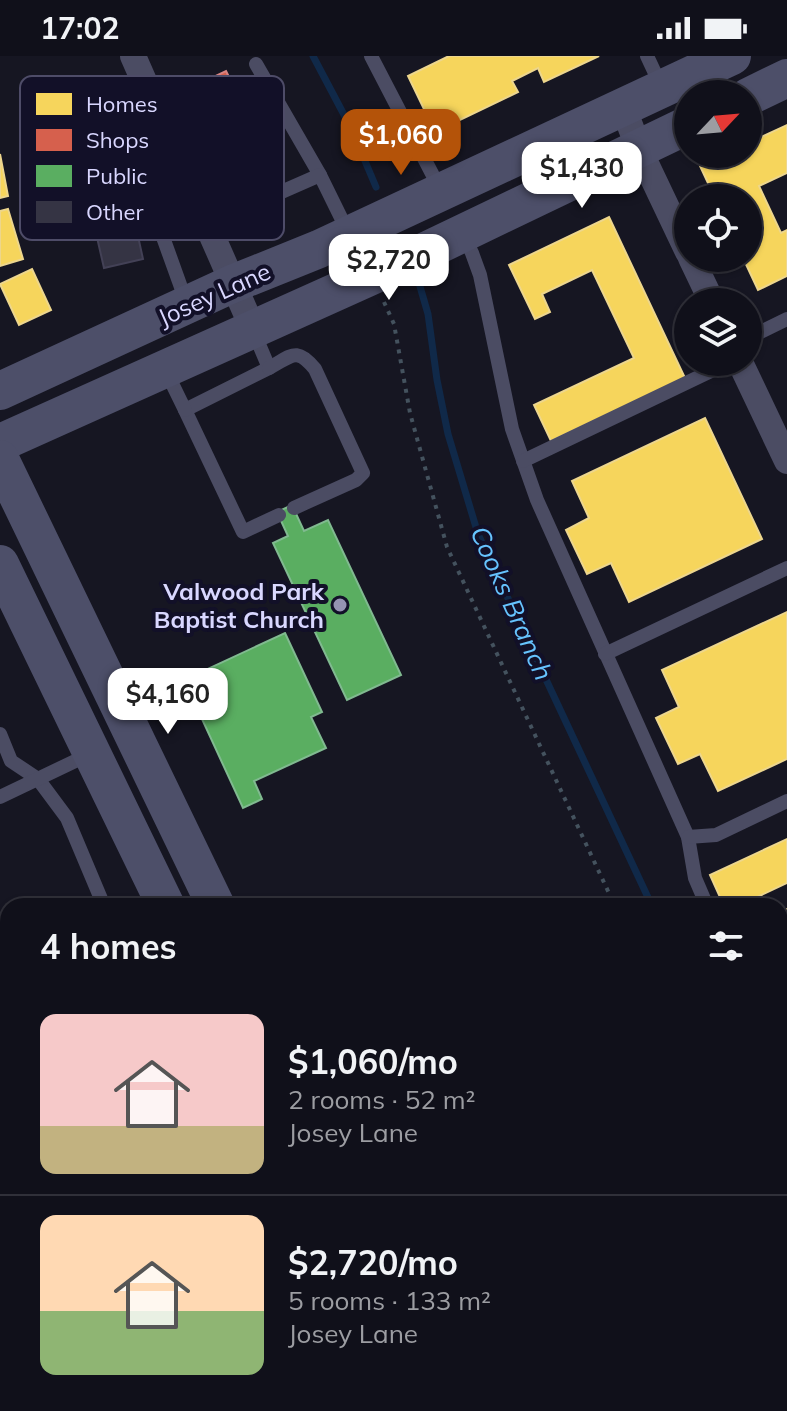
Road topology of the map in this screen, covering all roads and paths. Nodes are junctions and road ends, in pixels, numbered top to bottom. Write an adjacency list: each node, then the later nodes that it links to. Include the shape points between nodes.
1 (133, 56): 6 (street)
2 (371, 56): 16 (lane)
3 (732, 56): 5 (main road, Josey Lane)
4 (256, 64): 7 (lane)
5 (655, 72): 10 (main road, Josey Lane)
6 (142, 76)
7 (263, 76)
8 (787, 78): 9 (main road)
9 (762, 90)
10 (623, 107): 13 (street); 16 (main road, Josey Lane)
11 (284, 113): 14 (lane)
12 (674, 132): 13 (main road, Josey Lane)
13 (639, 149): 17 (street); 18 (main road, Josey Lane)
14 (320, 175): 15 (lane); 19 (lane)
15 (284, 191)
16 (441, 192): 19 (main road, Josey Lane)
17 (674, 223)
18 (463, 233): 26 (main road, Josey Lane); 36 (lane, via 480,275)
19 (349, 234): 22 (main road, Josey Lane)
20 (164, 240): 24 (lane)
21 (213, 240): 22 (street)
22 (232, 284): 24 (main road, Josey Lane); 26 (street)
23 (380, 296): 52 (path, via 394,324 410,413 447,547)
24 (187, 305): 32 (main road, Josey Lane)
25 (787, 319): 27 (lane)
26 (253, 329): 28 (lane); 29 (main road, Josey Lane)
27 (762, 331)
28 (269, 368): 33 (lane); 38 (lane, via 296,354 304,356 363,473)
29 (165, 369): 33 (lane); 34 (main road, Josey Lane)
30 (701, 376): 36 (lane)
31 (747, 376): 37 (street)
32 (0, 391)
33 (185, 410): 39 (lane, via 243,532)
34 (0, 443)
35 (0, 459): 51 (main road)
36 (523, 461): 42 (lane)
37 (787, 461)
38 (294, 508)
39 (279, 515)
40 (0, 564): 44 (main road)
41 (787, 568): 42 (lane)
42 (605, 654): 48 (lane)
43 (0, 735): 45 (lane, via 11,761)
44 (92, 753): 45 (lane); 50 (main road)
45 (38, 779): 46 (lane); 49 (lane, via 67,818)
46 (0, 797)
47 (787, 801): 48 (lane, via 716,835)
48 (688, 837): 53 (lane)
49 (101, 898)
50 (162, 898)
51 (206, 898)
52 (611, 898)
53 (704, 898)

